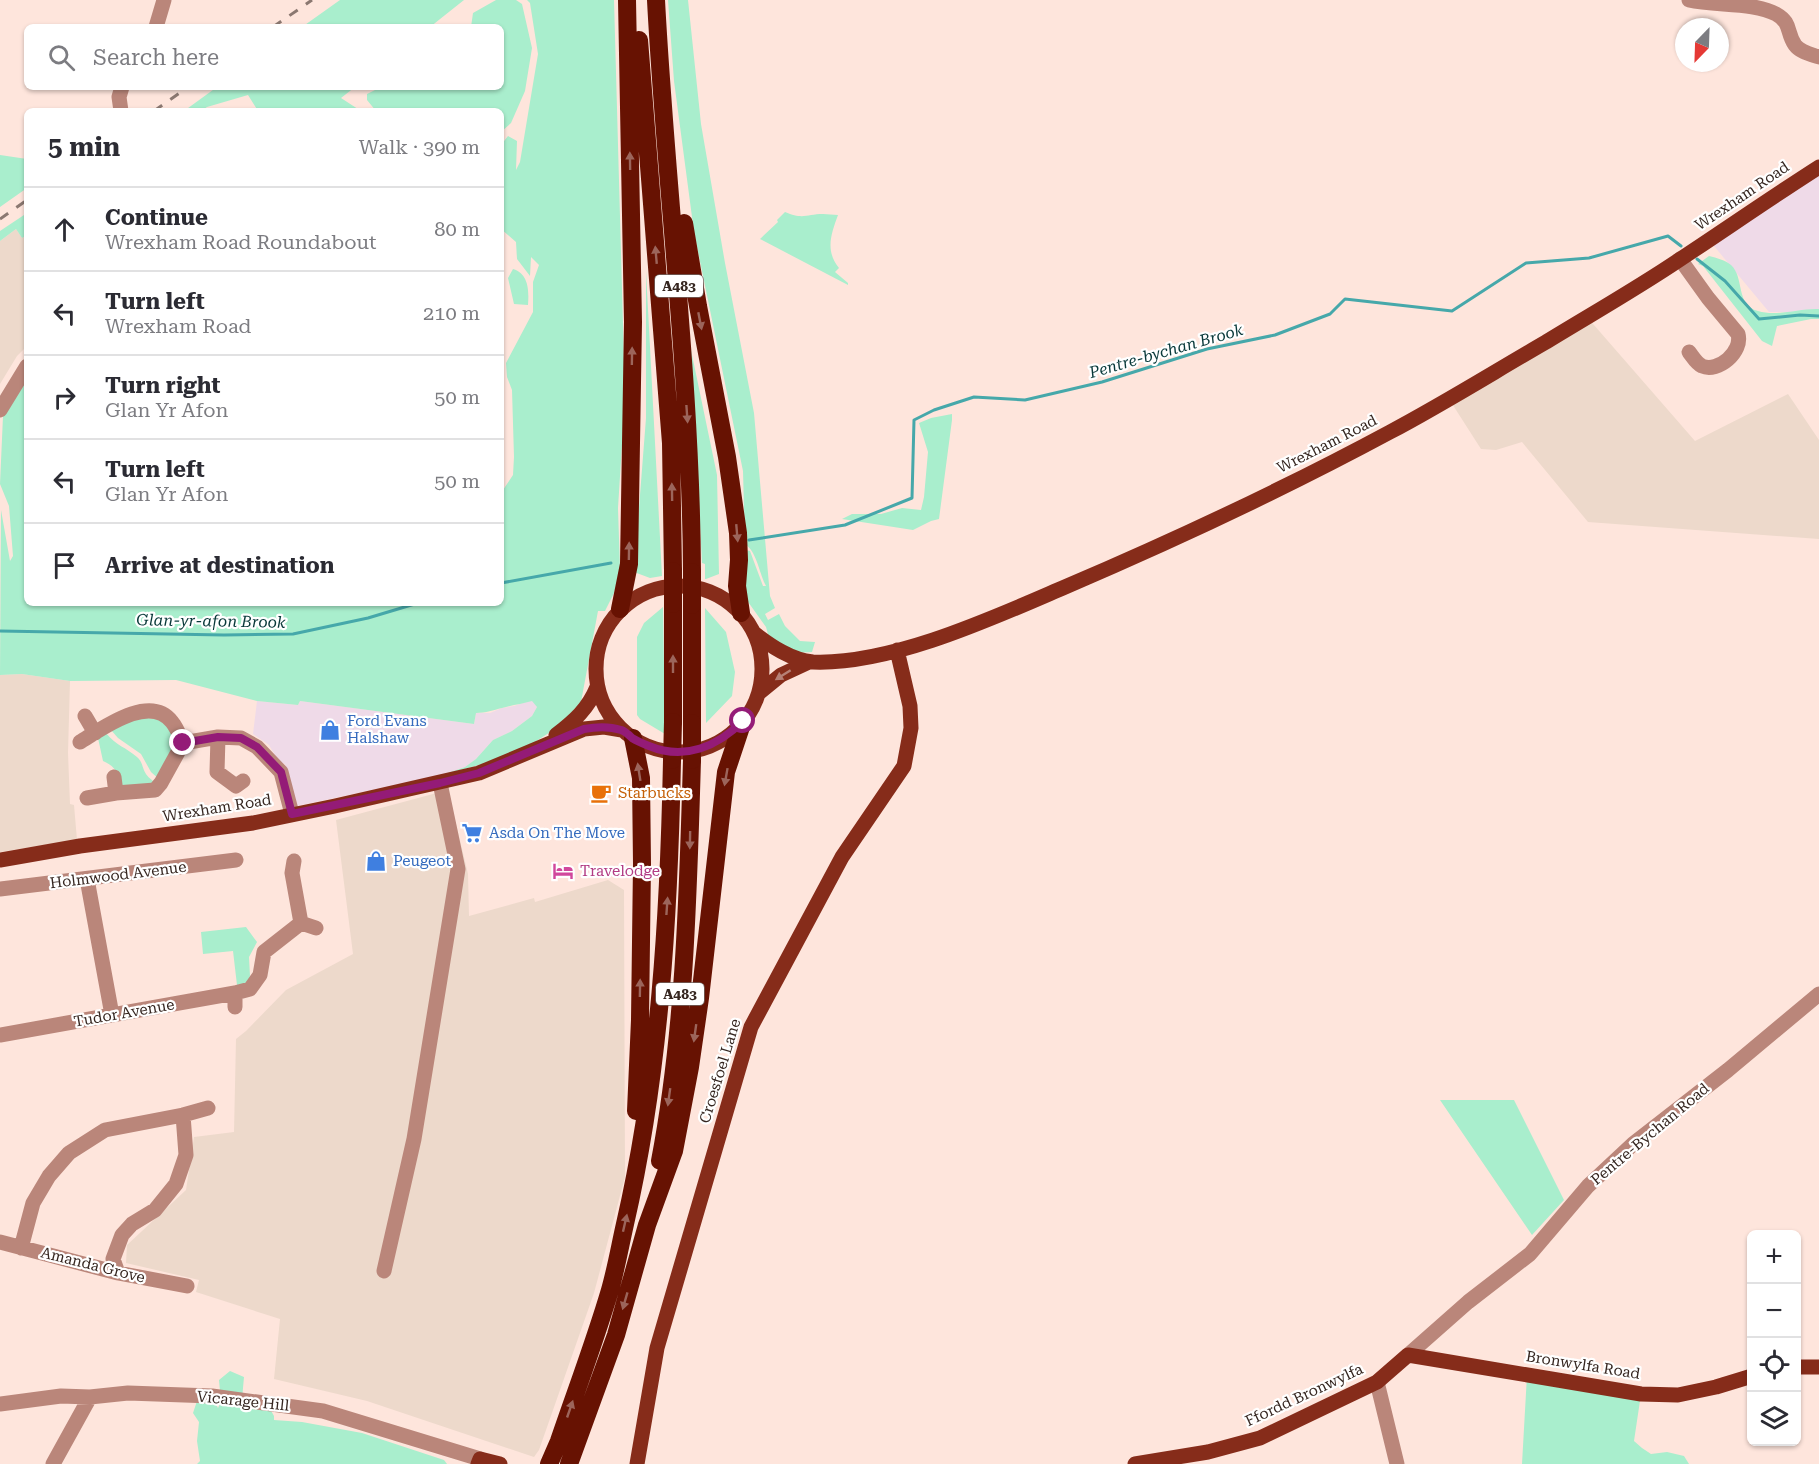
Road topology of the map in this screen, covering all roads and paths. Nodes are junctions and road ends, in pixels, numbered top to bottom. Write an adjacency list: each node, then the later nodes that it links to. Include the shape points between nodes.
1 (164, 0): 6 (street)
2 (627, 0): 16 (highway, one-way to 2, via 629,564 633,322)
3 (637, 0): 49 (highway, A483, one-way to 3, bridge, via 654,1060 664,961 673,722 670,443)
4 (656, 0): 8 (highway, A483)
5 (1689, 0): 7 (street, via 1774,13 1784,19 1795,46)
6 (157, 24)
7 (1819, 57)
8 (660, 76): 17 (highway, one-way to 17, via 727,457 738,533); 50 (highway, A483, one-way to 50, bridge, via 692,513 692,760 676,1039 662,1149)
9 (121, 90): 10 (street)
10 (121, 108)
11 (1819, 167): 12 (main road, Wrexham Road)
12 (1680, 259): 13 (street, via 1740,341 1729,360 1710,367 1703,366); 19 (main road, Wrexham Road, via 1465,390 1315,470 1133,558 1016,608)
13 (1689, 352)
14 (24, 371): 15 (street)
15 (0, 410)
16 (620, 609): 17 (main road, via 642,594 668,586 695,587 720,596); 21 (main road, via 604,632 596,659)
17 (741, 613): 18 (main road)
18 (754, 633): 20 (main road, Wrexham Road, via 769,645); 22 (main road, via 762,663)
19 (897, 650): 20 (main road, Wrexham Road); 68 (main road, Croesfoel Lane, via 910,706 911,728 904,766 842,857 751,1027 657,1348)
20 (809, 662): 22 (main road, Wrexham Road, one-way to 22, via 781,675)
21 (597, 687): 26 (main road, via 607,710); 30 (main road, Wrexham Road, via 576,719)
22 (759, 693): 24 (main road)
23 (85, 716): 25 (street)
24 (743, 721): 26 (main road, via 729,735 692,751 651,747); 50 (highway, one-way to 50, via 726,772 690,1067 674,1151)
25 (95, 733): 28 (street); 29 (street, via 124,717 149,710 167,717)
26 (628, 734): 30 (main road, Wrexham Road, via 593,727); 49 (highway, one-way to 26, via 642,864 641,778)
27 (218, 737): 29 (street); 32 (street, via 217,772 236,786); 36 (street, via 241,738 265,755 281,772)
28 (80, 742)
29 (183, 743): 34 (street, via 155,790)
30 (539, 748): 33 (main road, Wrexham Road, via 479,773)
31 (114, 777): 34 (street)
32 (243, 781)
33 (440, 783): 36 (main road, Wrexham Road); 53 (street, via 458,869 414,1139)
34 (116, 793): 35 (street)
35 (87, 798)
36 (292, 814): 37 (main road, Wrexham Road)
37 (0, 860)
38 (236, 860): 40 (street, Holmwood Avenue)
39 (289, 869): 42 (street)
40 (87, 879): 41 (street, Holmwood Avenue); 45 (street)
41 (0, 889)
42 (301, 924): 43 (street); 45 (street, Tudor Avenue, via 264,952 260,975 235,1000)
43 (316, 928)
44 (1819, 994): 56 (street, Pentre-Bychan Road, via 1633,1144 1588,1186 1530,1254)
45 (112, 1015): 46 (street, Tudor Avenue)
46 (0, 1035)
47 (208, 1107): 48 (street)
48 (183, 1115): 52 (street, via 105,1130 69,1153 33,1203); 54 (street, via 186,1155 176,1184 155,1210 122,1234 113,1259)
49 (632, 1193): 66 (highway, A483, one-way to 49, via 610,1289)
50 (647, 1225): 67 (highway, A483, one-way to 67, via 616,1335)
51 (0, 1242): 52 (street, Amanda Grove)
52 (21, 1248): 54 (street, Amanda Grove)
53 (384, 1271)
54 (118, 1273): 55 (street, Amanda Grove)
55 (187, 1286)
56 (1408, 1355): 59 (main road, Bronwylfa Road, via 1641,1394 1678,1395); 60 (main road, Ffordd Bronwylfa)
57 (1819, 1366): 58 (main road)
58 (1801, 1367)
59 (1747, 1378)
60 (1377, 1382): 69 (main road, Ffordd Bronwylfa, via 1260,1438 1208,1452); 70 (street)
61 (90, 1397): 62 (street, Vicarage Hill, via 62,1396); 63 (street, Vicarage Hill, via 128,1393 212,1396 292,1405 323,1411); 64 (street)
62 (0, 1404)
63 (479, 1461): 65 (main road)
64 (53, 1464)
65 (500, 1464)
66 (549, 1464)
67 (569, 1464)
68 (637, 1464)
69 (1135, 1464)
70 (1397, 1464)

